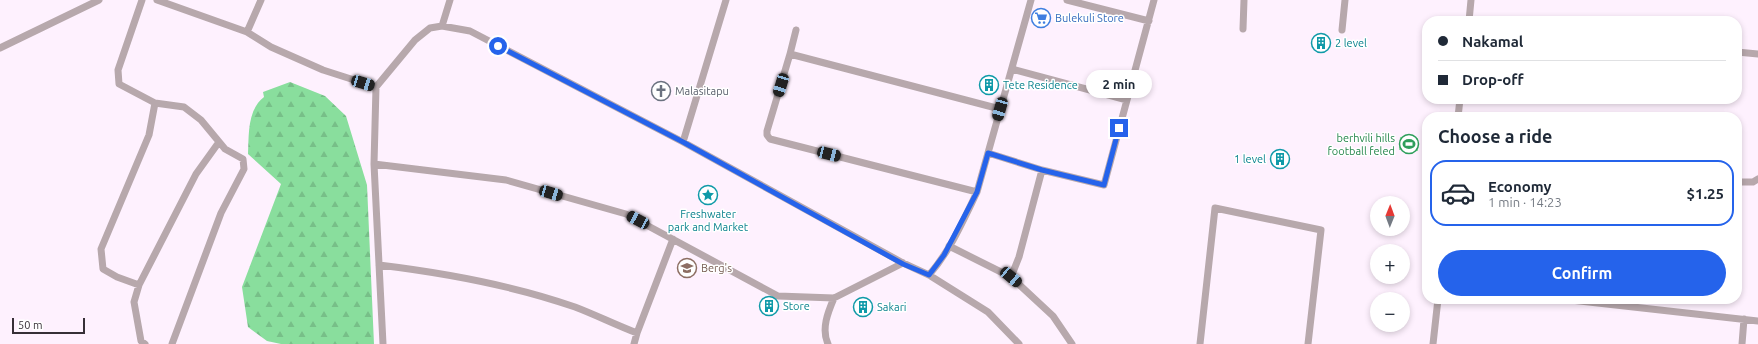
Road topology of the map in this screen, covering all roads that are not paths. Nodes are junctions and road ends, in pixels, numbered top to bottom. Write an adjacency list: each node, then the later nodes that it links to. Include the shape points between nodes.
1 (99, 0): 20 (street)
2 (142, 0): 27 (street, via 118,70 119,84)
3 (157, 0): 19 (street)
4 (261, 0): 19 (street)
5 (450, 0): 15 (street)
6 (726, 0): 30 (street)
7 (1031, 0): 24 (street)
8 (1067, 0): 14 (street)
9 (1154, 0): 14 (street)
10 (1244, 0): 16 (street)
11 (1345, 0): 18 (street)
12 (1472, 0): 13 (street)
13 (1470, 16)
14 (1148, 21): 26 (street)
15 (442, 26): 25 (street, via 430,28 416,40); 30 (street, via 470,31)
16 (1243, 29)
17 (796, 30): 22 (street)
18 (1342, 30)
19 (247, 32): 25 (street, via 270,47 323,70)
20 (0, 48)
21 (1742, 52): 23 (street)
22 (790, 54): 28 (street); 36 (street, via 767,131 770,139)
23 (1758, 54)
24 (1012, 69): 26 (street); 28 (street)
25 (376, 87): 32 (street)
26 (1127, 100): 33 (street, via 1104,185)
27 (155, 103): 29 (street, via 184,107 201,120); 43 (street, via 149,135 101,249 103,269 117,278)
28 (1000, 109): 31 (street)
29 (219, 142): 43 (street, via 196,174); 51 (street, via 225,149 243,159 244,169 221,213)
30 (683, 142): 39 (street)
31 (988, 153): 33 (street); 36 (street)
32 (374, 164): 37 (street, via 506,180 626,214); 40 (street)
33 (1042, 170): 42 (street, via 1019,257)
34 (1758, 179): 35 (street, via 1753,182)
35 (1742, 182)
36 (977, 192): 38 (street)
37 (673, 239): 44 (street, via 778,296); 49 (street)
38 (949, 246): 41 (street); 42 (street)
39 (903, 264): 41 (street); 44 (street)
40 (379, 265): 49 (street, via 428,271 500,285 575,307); 52 (street)
41 (929, 275): 55 (street, via 988,312)
42 (1011, 277): 56 (street, via 1052,316)
43 (139, 286): 50 (street, via 134,302 141,341)
44 (834, 298): 54 (street, via 826,321)
45 (1437, 304): 59 (street)
46 (1608, 304): 47 (street)
47 (1744, 319): 48 (street); 60 (street)
48 (1758, 321)
49 (637, 333): 53 (street)
50 (145, 344)
51 (172, 344)
52 (383, 344)
53 (634, 344)
54 (828, 344)
55 (1018, 344)
56 (1072, 344)
57 (1200, 344): 58 (street, via 1215,208 1321,230)
58 (1308, 344)
59 (1433, 344)
60 (1742, 344)

